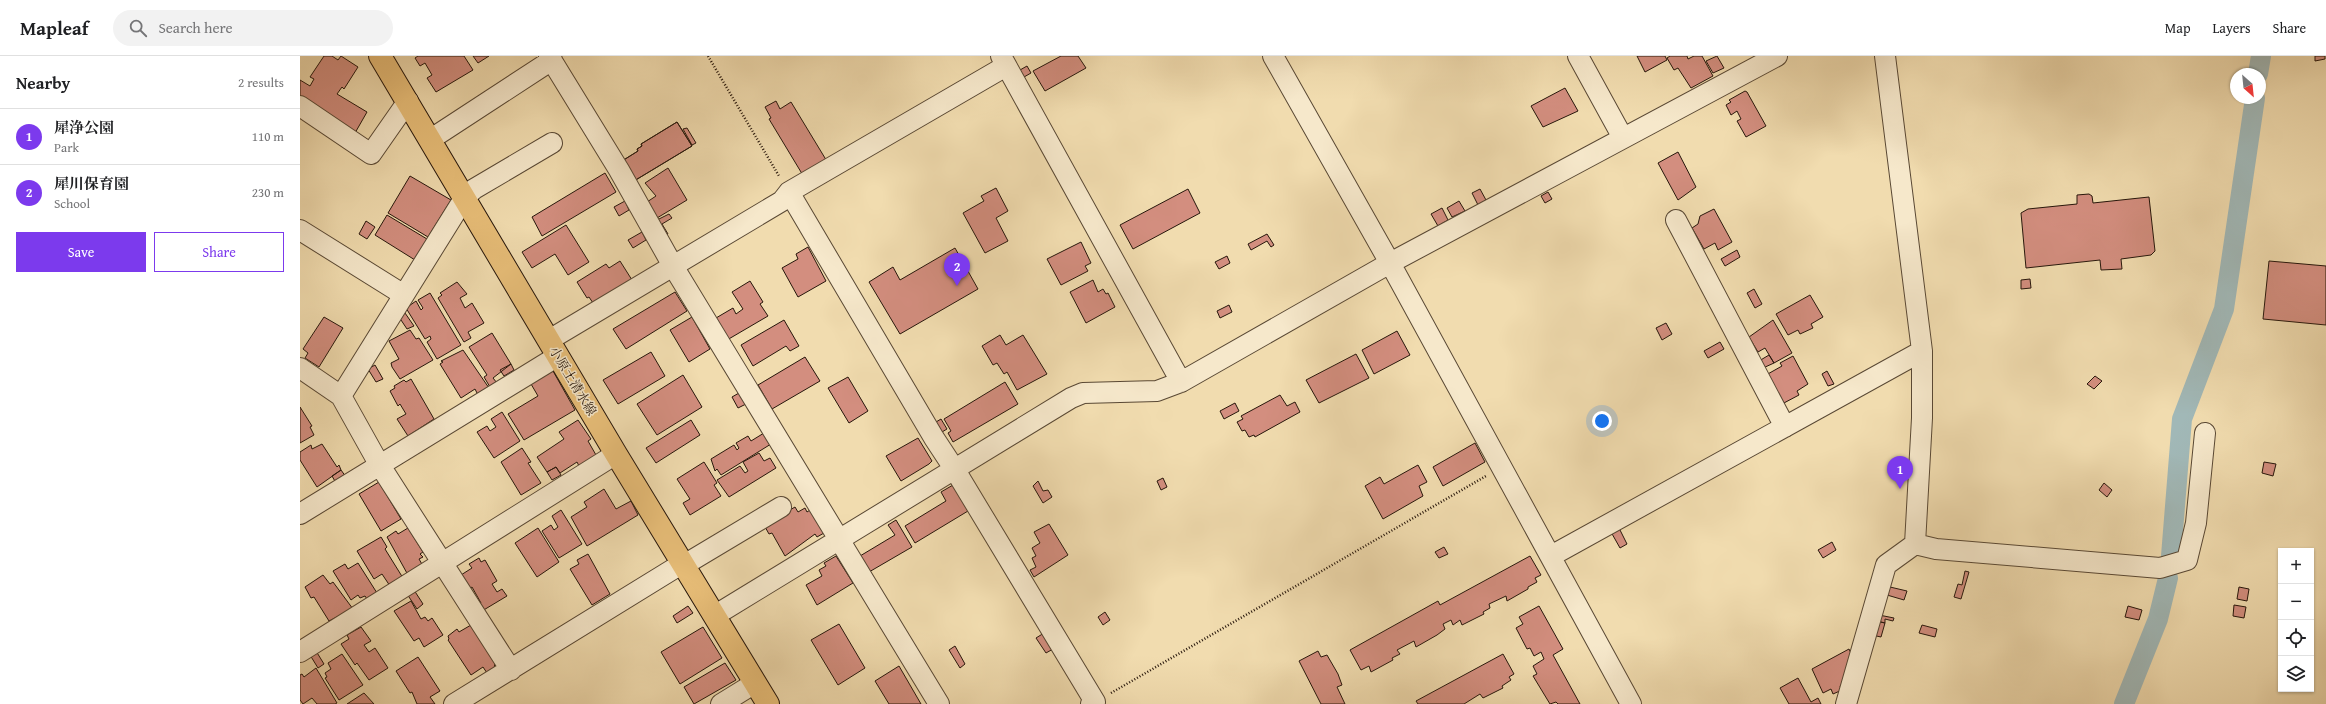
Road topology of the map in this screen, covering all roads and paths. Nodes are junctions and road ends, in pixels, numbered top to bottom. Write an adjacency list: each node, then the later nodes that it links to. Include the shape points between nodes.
1 (380, 56): 9 (main road, 小原土清水線)
2 (708, 56): 14 (path)
3 (1273, 56): 18 (street)
4 (1578, 56): 11 (street)
5 (1777, 56): 11 (street)
6 (1885, 56): 22 (street)
7 (550, 58): 12 (street); 19 (street, via 619,170)
8 (1003, 61): 14 (street); 24 (street)
9 (408, 101): 10 (street, via 371,154); 12 (main road, 小原土清水線)
10 (300, 106)
11 (1622, 138): 18 (street)
12 (431, 139): 15 (main road, 小原土清水線)
13 (552, 142): 15 (street)
14 (789, 192): 19 (street, via 782,201); 31 (street)
15 (464, 197): 20 (street); 21 (main road, 小原土清水線)
16 (1676, 220): 26 (street)
17 (300, 230): 20 (street)
18 (1390, 263): 24 (street); 30 (street)
19 (673, 266): 21 (street); 34 (street)
20 (404, 295): 25 (street)
21 (553, 348): 28 (main road, 小原土清水線); 29 (street)
22 (1922, 351): 26 (street); 35 (street, via 1922,418)
23 (302, 371): 25 (street)
24 (1181, 382): 31 (street, via 1157,391 1082,393)
25 (341, 396): 29 (street)
26 (1785, 427): 36 (street)
27 (2205, 432): 35 (street, via 2196,523 2187,560 2160,568 1936,549)
28 (616, 454): 37 (street); 38 (main road, 小原土清水線)
29 (379, 464): 33 (street); 37 (street)
30 (1502, 466): 36 (street); 43 (path)
31 (955, 470): 34 (street); 43 (street)
32 (781, 507): 38 (street)
33 (300, 514)
34 (838, 538): 39 (street); 47 (street)
35 (1915, 544): 49 (street, via 1886,565)
36 (1551, 556): 48 (street)
37 (442, 563): 40 (street); 41 (street)
38 (683, 564): 39 (main road, 小原土清水線); 41 (street)
39 (714, 616): 42 (main road, 小原土清水線)
40 (300, 652)
41 (511, 670): 44 (street)
42 (755, 684): 45 (street); 46 (main road, 小原土清水線)
43 (1093, 703)
44 (454, 704)
45 (722, 704)
46 (768, 704)
47 (940, 704)
48 (1631, 704)
49 (1846, 704)

